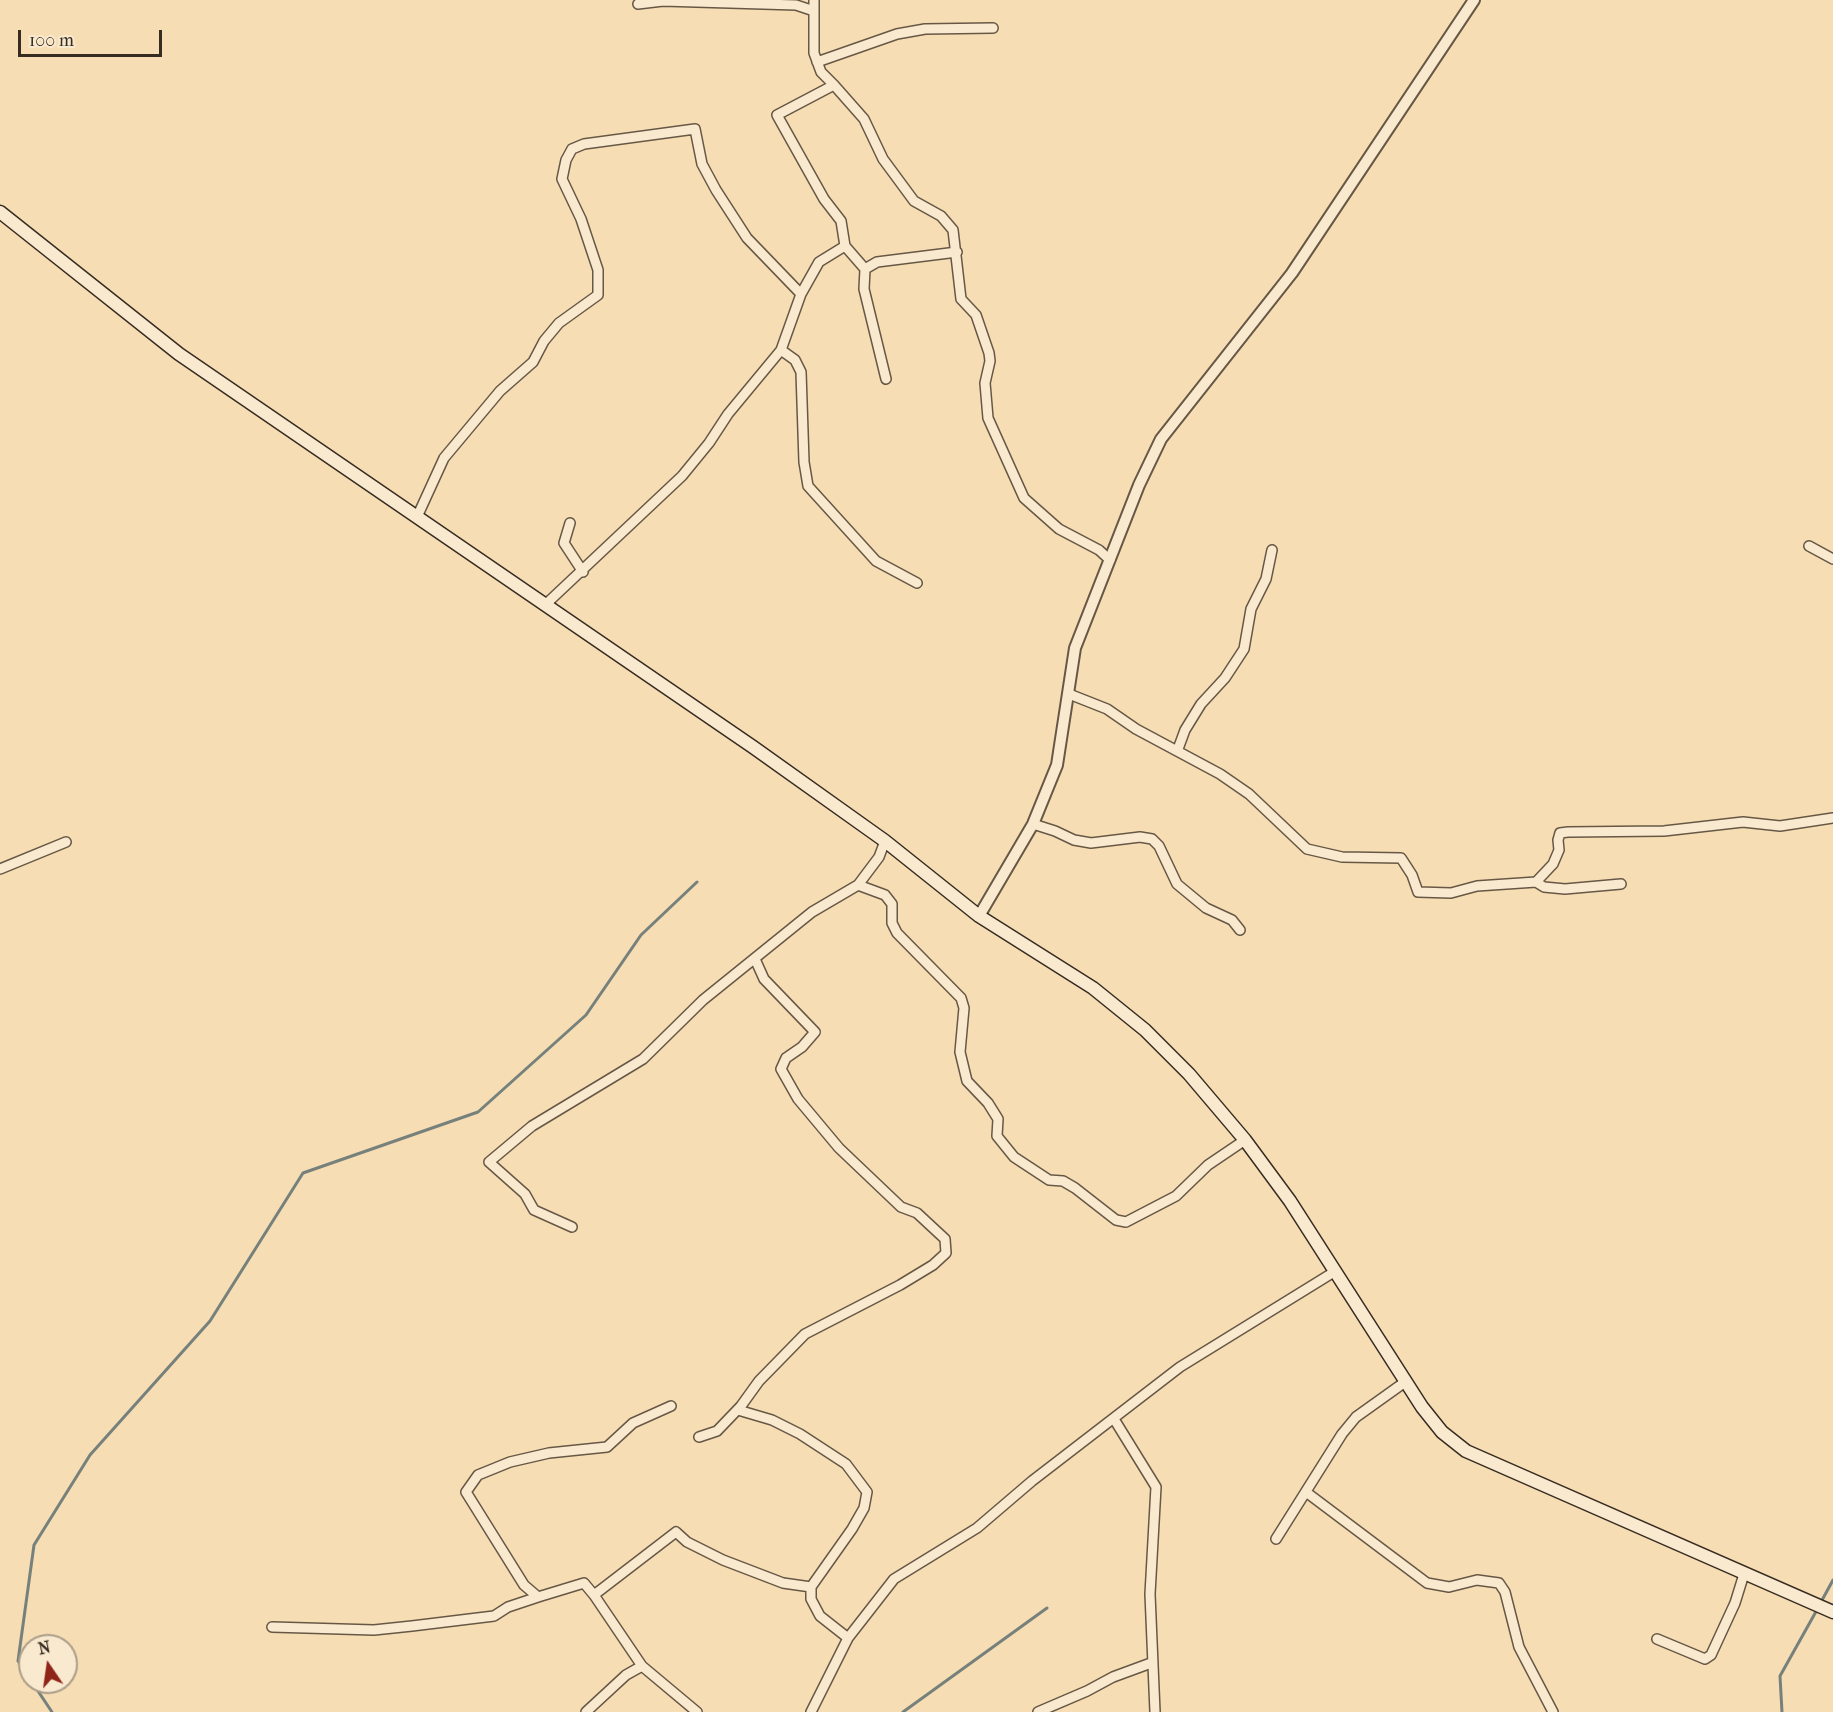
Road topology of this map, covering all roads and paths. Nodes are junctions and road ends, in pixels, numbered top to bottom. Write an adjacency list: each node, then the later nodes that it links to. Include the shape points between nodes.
1 (814, 0): 4 (street)
2 (1474, 0): 20 (street, via 1292,273 1161,439)
3 (638, 4): 4 (street, via 796,4)
4 (814, 11): 6 (street, via 813,53)
5 (993, 28): 6 (street, via 897,34)
6 (817, 62): 7 (street)
7 (834, 85): 9 (street, via 777,115 824,199 841,221); 10 (street, via 864,119 883,159 914,201 948,221)
8 (0, 212): 15 (main road, via 179,354)
9 (845, 246): 11 (street); 12 (street, via 819,262)
10 (957, 252): 11 (street, via 877,262); 20 (street, via 961,299 976,315 989,353 985,383 988,418 1024,498 1059,529)
11 (865, 270): 14 (street, via 864,289)
12 (801, 294): 13 (street); 15 (street, via 747,238 702,164 695,129 572,149 562,179 598,270 598,296 559,323 543,341 533,362 500,391 444,458)
13 (781, 350): 21 (street, via 682,476); 22 (street, via 795,360 801,372 808,486 876,561)
14 (886, 379)
15 (417, 517): 23 (main road)
16 (570, 523): 21 (street, via 564,543)
17 (1809, 546): 19 (street)
18 (1272, 550): 25 (street, via 1266,579 1251,609 1244,649 1201,704)
19 (1833, 559)
20 (1110, 560): 24 (street, via 1075,648)
21 (583, 572): 23 (street)
22 (917, 583)
23 (545, 605): 28 (main road)
24 (1069, 694): 25 (street, via 1107,709 1136,729); 27 (street, via 1057,765)
25 (1178, 749): 31 (street, via 1249,794 1306,849 1342,857 1401,858 1418,892 1451,893 1477,886)
26 (1833, 818): 31 (street, via 1779,826 1743,822 1664,831 1560,833 1553,864)
27 (1033, 824): 34 (street); 35 (street, via 1091,843 1133,837 1152,839 1177,884 1206,908 1232,920)
28 (885, 841): 33 (street); 34 (main road)
29 (66, 842): 30 (street)
30 (0, 869)
31 (1536, 882): 32 (street, via 1544,887 1565,888)
32 (1622, 884)
33 (858, 885): 36 (street, via 812,912); 37 (street, via 885,895 892,904 892,922 897,933 961,998 964,1008 960,1052 967,1082 988,1103 998,1119 997,1136 1014,1157 1048,1180 1069,1184 1116,1220 1126,1222 1176,1196 1208,1165)
34 (979, 916): 37 (main road, via 1093,988 1145,1030)
35 (1240, 930)
36 (755, 959): 38 (street, via 703,1000 643,1059 532,1126 489,1162 525,1194 534,1210); 42 (street, via 764,979 815,1032 786,1058 781,1069 798,1099 839,1148 901,1207 917,1213 945,1239 946,1253 900,1285 804,1334 759,1381)
37 (1245, 1140): 39 (main road, via 1290,1201)
38 (572, 1227)
39 (1334, 1272): 40 (main road); 43 (street, via 1180,1367)
40 (1405, 1382): 45 (street, via 1356,1417); 47 (main road, via 1442,1432 1466,1451)
41 (671, 1406): 50 (street, via 633,1423 607,1447 510,1462 478,1475 466,1491 524,1585)
42 (738, 1410): 44 (street, via 717,1431); 48 (street, via 800,1434 846,1464 867,1492 864,1508 852,1529)
43 (1114, 1419): 53 (street, via 1032,1480 977,1528 903,1571 884,1589); 55 (street, via 1156,1487 1151,1546)
44 (699, 1437)
45 (1305, 1492): 46 (street); 57 (street, via 1427,1583 1449,1587 1477,1580 1499,1583 1505,1592 1519,1647)
46 (1276, 1539)
47 (1744, 1574): 51 (main road); 54 (street, via 1711,1655 1705,1659)
48 (812, 1587): 49 (street, via 783,1583 723,1560 676,1532); 53 (street, via 811,1599 820,1616)
49 (594, 1595): 50 (street, via 584,1583); 56 (street)
50 (538, 1597): 52 (street, via 495,1616 412,1626 374,1630)
51 (1823, 1608)
52 (272, 1627)
53 (848, 1638): 60 (street)
54 (1657, 1640)
55 (1151, 1663): 61 (street); 62 (street)
56 (642, 1666): 58 (street); 59 (street)
57 (1548, 1710)
58 (586, 1712)
59 (697, 1712)
60 (811, 1712)
61 (1038, 1712)
62 (1155, 1712)

